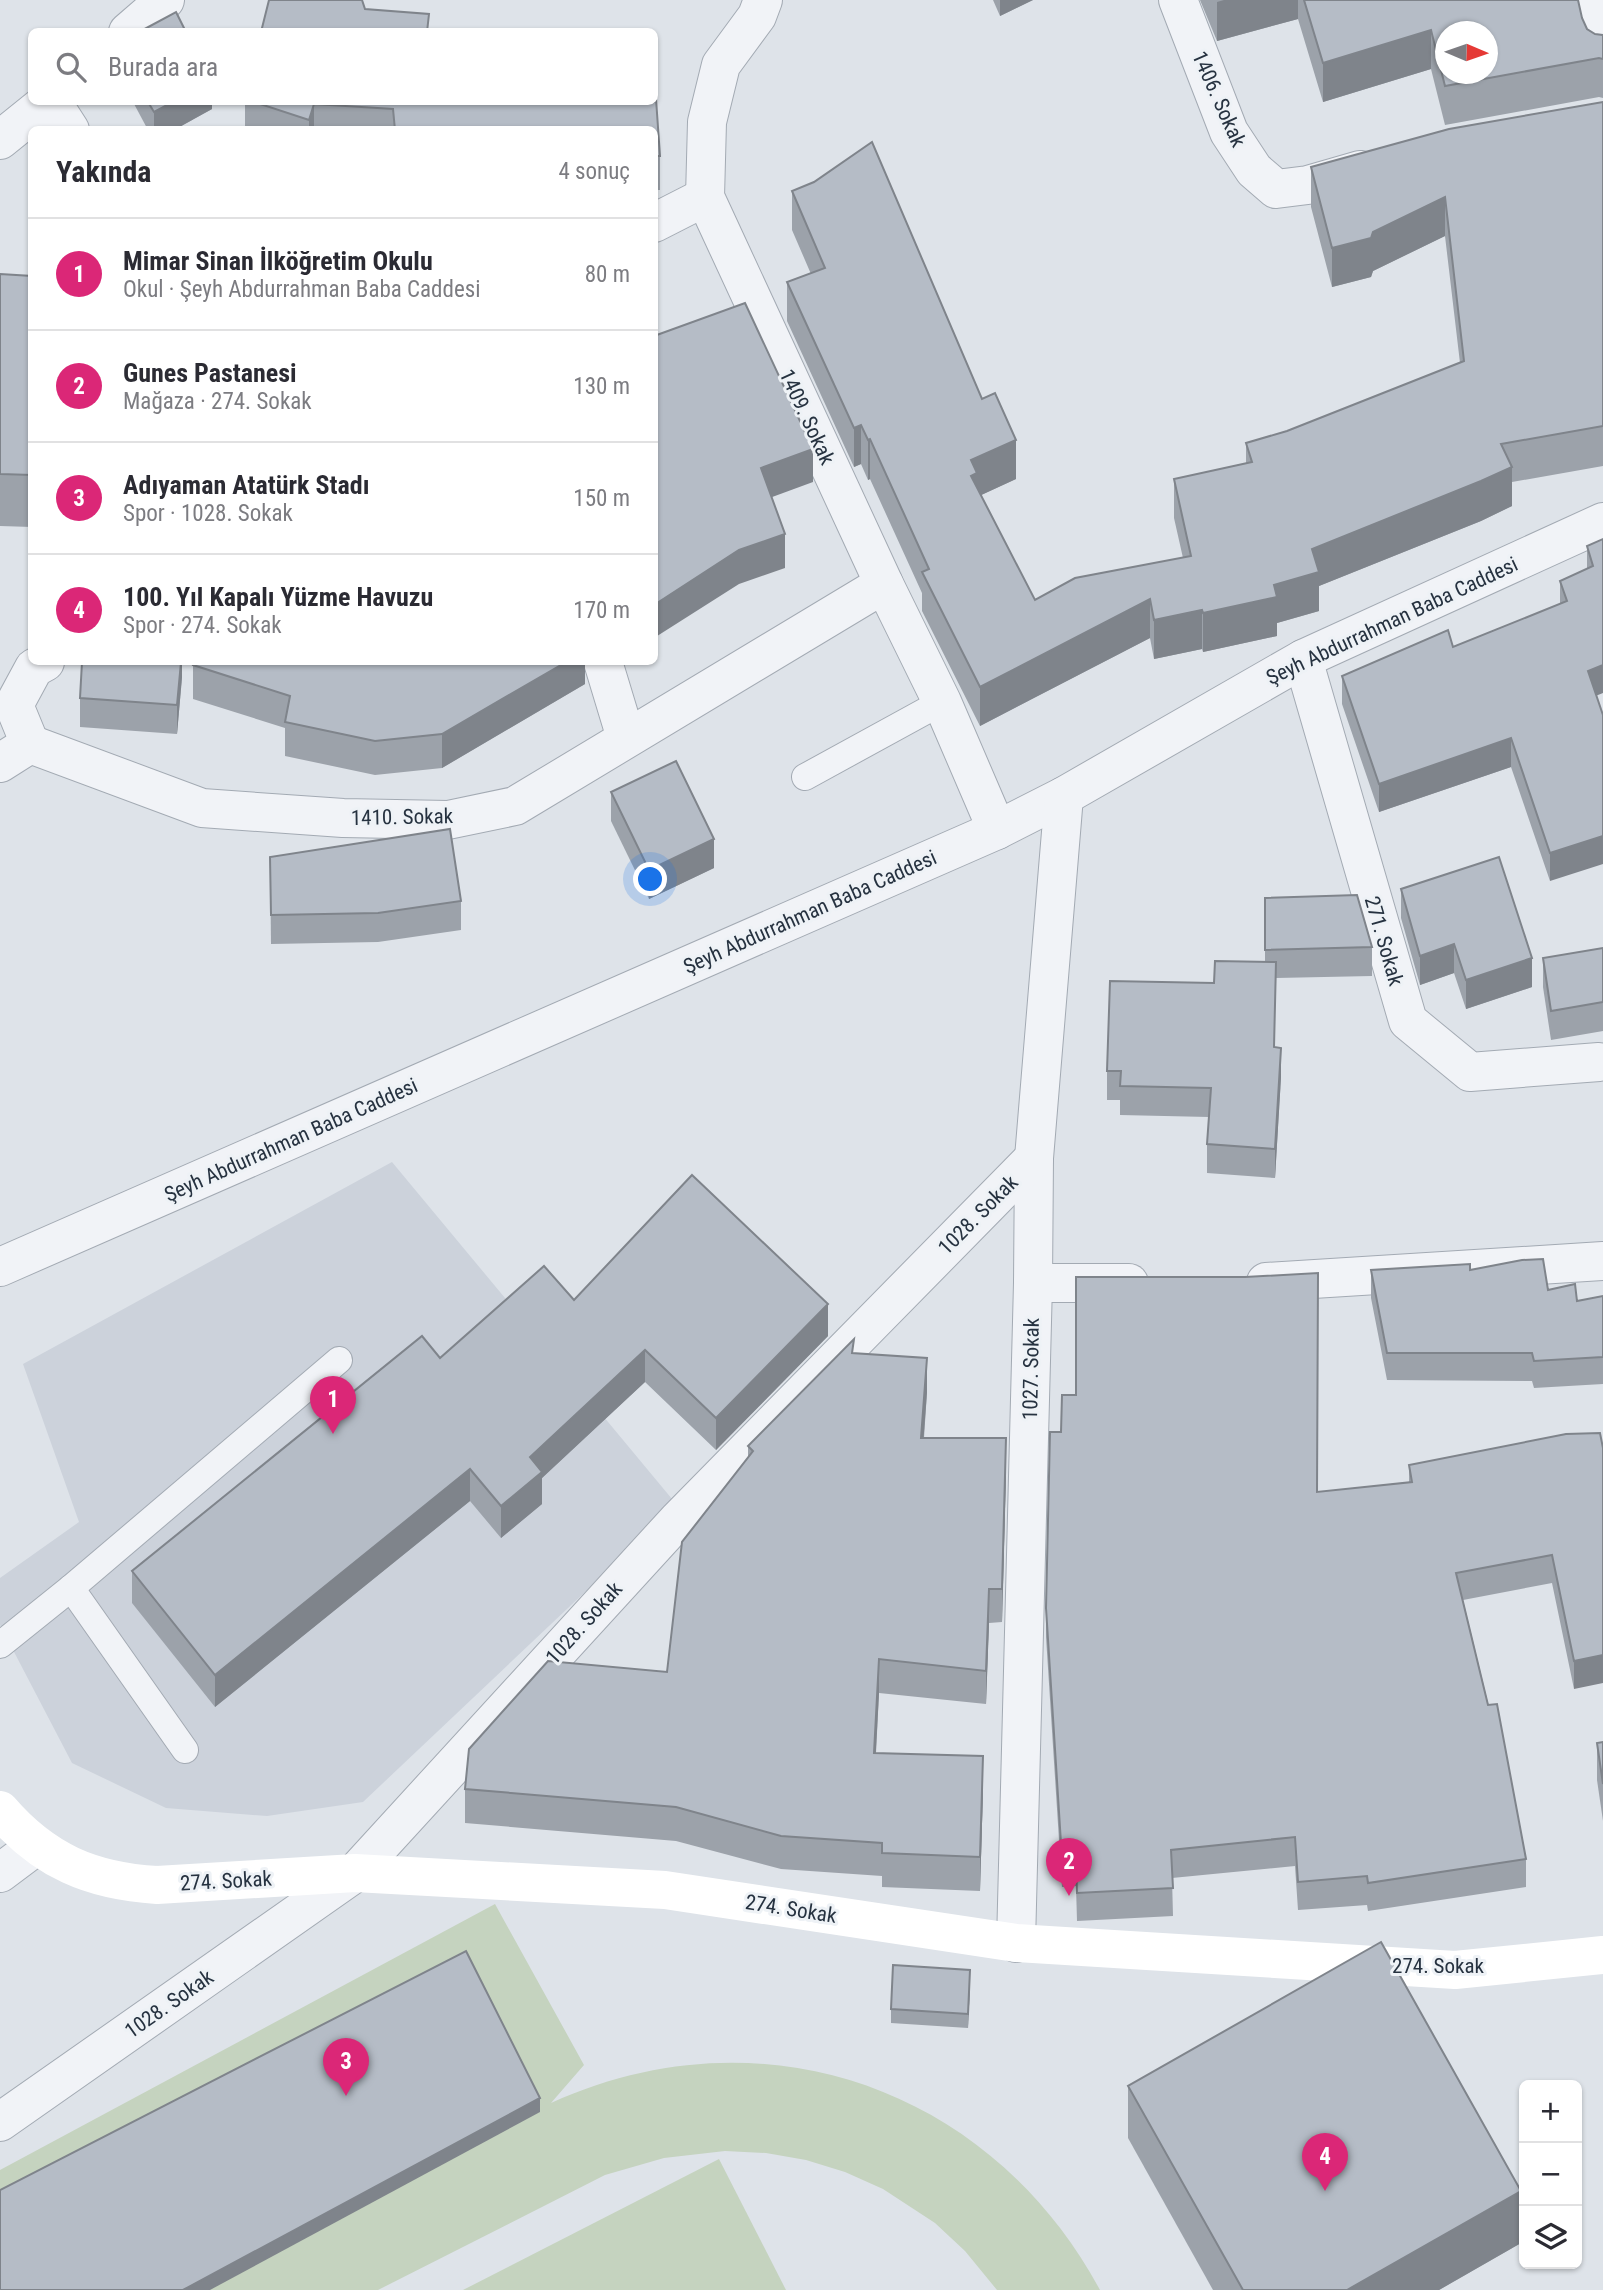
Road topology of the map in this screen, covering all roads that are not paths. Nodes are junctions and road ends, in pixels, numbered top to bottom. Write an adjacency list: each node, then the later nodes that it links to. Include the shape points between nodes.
1 (165, 0): 5 (street)
2 (763, 0): 12 (street, 1409. Sokak, via 757,16 721,65 707,122)
3 (1178, 0): 11 (street, 1406. Sokak, via 1229,132 1254,170 1276,189)
4 (1593, 0): 6 (street)
5 (133, 28)
6 (1603, 53)
7 (43, 105): 10 (street)
8 (54, 105): 9 (street)
9 (67, 126)
10 (4, 132)
11 (1395, 161)
12 (705, 197): 13 (street); 15 (street, 1409. Sokak)
13 (658, 221)
14 (1600, 534): 16 (street, Şeyh Abdurrahman Baba Caddesi)
15 (884, 584): 19 (street, 1409. Sokak); 20 (street, 1410. Sokak)
16 (1303, 659): 23 (street, Şeyh Abdurrahman Baba Caddesi); 25 (street, 271. Sokak, via 1408,1021 1469,1072)
17 (40, 665): 21 (street, via 14,705)
18 (604, 665): 20 (street)
19 (942, 702): 22 (lane); 24 (street, 1409. Sokak)
20 (626, 737): 21 (street, 1410. Sokak, via 514,806 447,820 202,808)
21 (15, 753)
22 (805, 777)
23 (1064, 796): 24 (street, Şeyh Abdurrahman Baba Caddesi); 26 (street, 1027. Sokak)
24 (997, 830): 28 (street, Şeyh Abdurrahman Baba Caddesi)
25 (1599, 1062)
26 (1034, 1158): 29 (street, 1027. Sokak); 39 (street, 1028. Sokak, via 678,1520)
27 (1603, 1261): 31 (street)
28 (0, 1267)
29 (1033, 1283): 30 (street); 40 (street, 1027. Sokak)
30 (1165, 1283)
31 (1231, 1284)
32 (339, 1360): 33 (lane)
33 (71, 1588): 34 (lane); 35 (lane)
34 (0, 1645)
35 (186, 1750)
36 (0, 1810): 37 (street, 274. Sokak)
37 (36, 1846): 38 (street); 39 (street, 274. Sokak, via 81,1871 131,1883)
38 (0, 1873)
39 (355, 1873): 40 (street, 274. Sokak, via 665,1890); 42 (street, 1028. Sokak)
40 (1016, 1943): 41 (street, 274. Sokak, via 1455,1970)
41 (1603, 1955)
42 (0, 2122)

